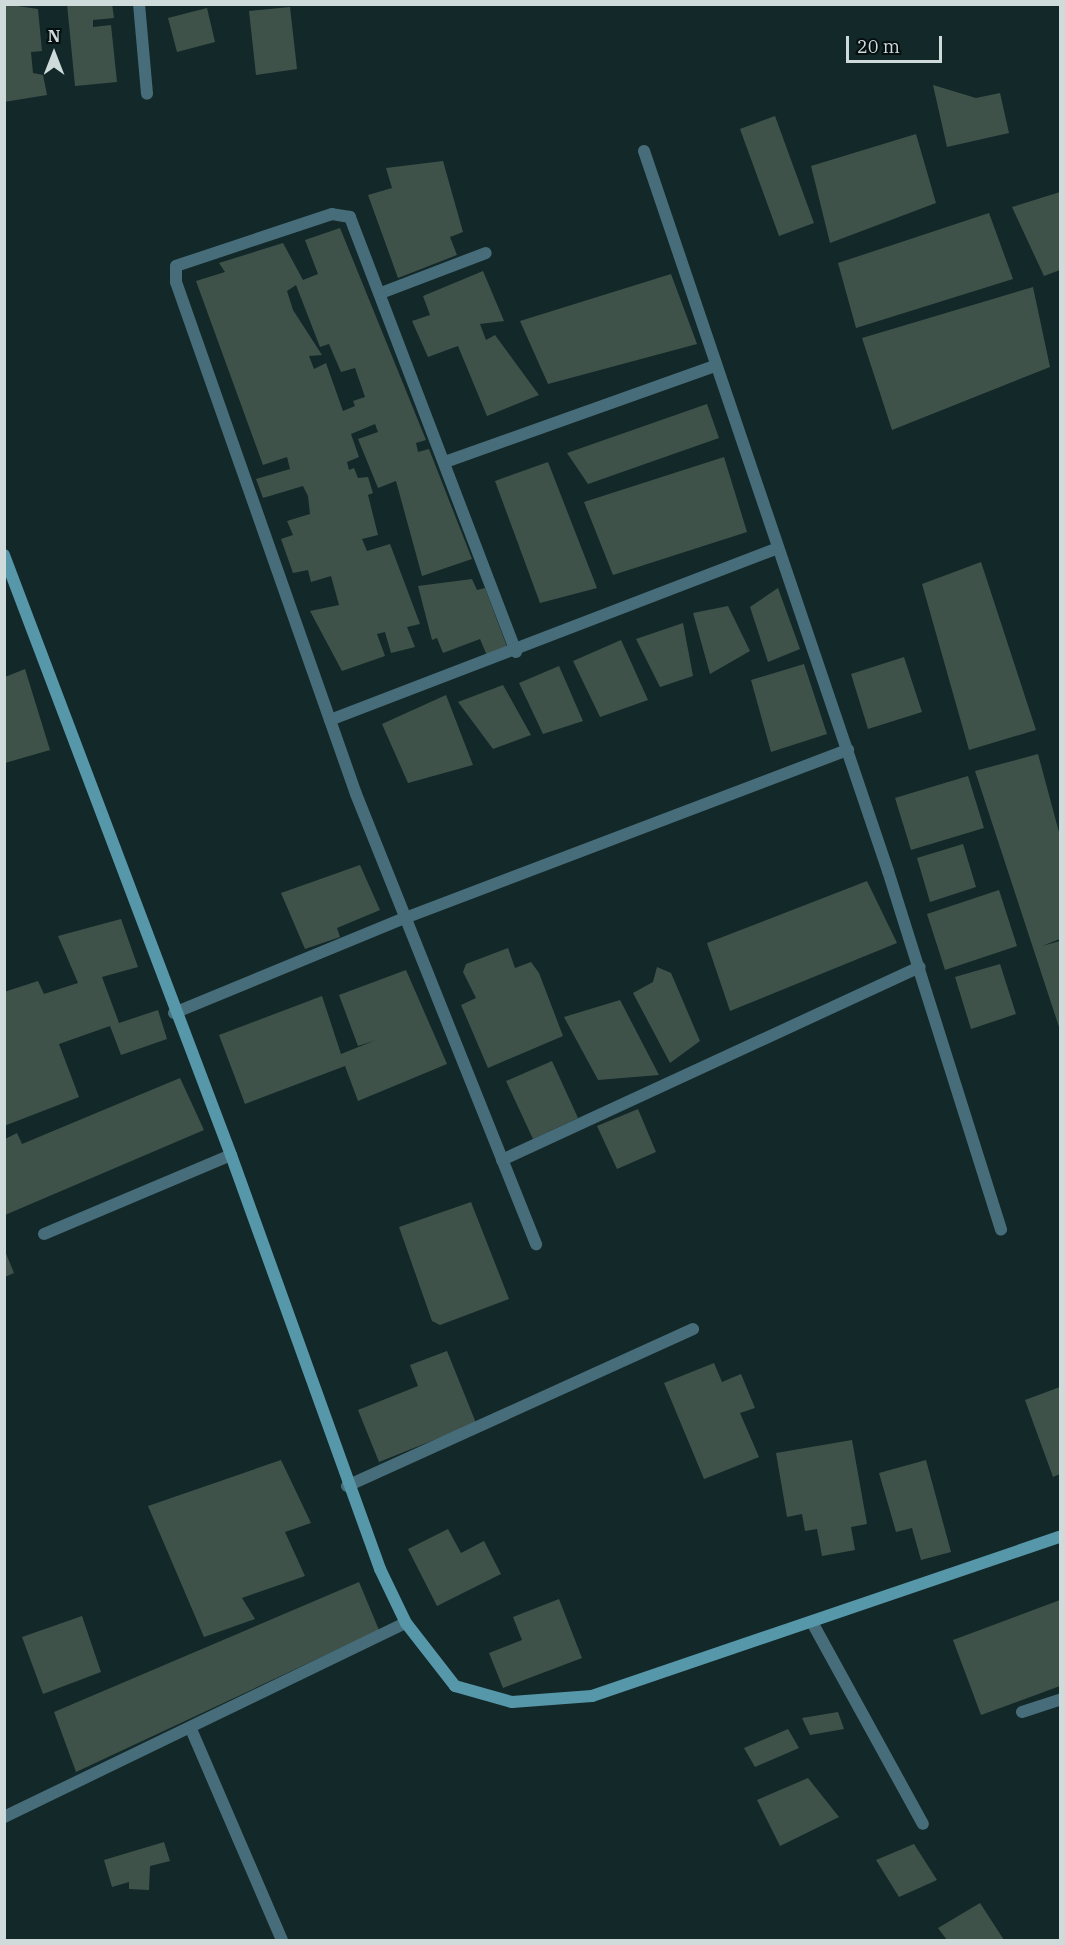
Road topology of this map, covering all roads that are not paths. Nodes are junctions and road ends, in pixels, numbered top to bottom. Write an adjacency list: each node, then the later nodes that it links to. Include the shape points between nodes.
1 (139, 4): 2 (street)
2 (147, 94)
3 (644, 151): 6 (street)
4 (486, 253): 5 (street)
5 (381, 293): 7 (street); 11 (street, via 353,220 340,213 179,264 175,271)
6 (715, 366): 7 (street); 8 (street)
7 (445, 462): 10 (street)
8 (777, 549): 10 (street); 12 (street)
9 (4, 555): 15 (street)
10 (516, 652): 11 (street)
11 (330, 720): 13 (street)
12 (848, 750): 13 (street); 14 (street)
13 (405, 918): 15 (street); 17 (street)
14 (920, 967): 17 (street); 18 (street)
15 (174, 1013): 16 (street)
16 (231, 1155): 19 (street); 22 (street)
17 (502, 1160): 20 (street)
18 (1001, 1230)
19 (44, 1234)
20 (536, 1244)
21 (693, 1329): 22 (street)
22 (347, 1486): 24 (street)
23 (1060, 1537): 25 (street)
24 (406, 1623): 25 (street, via 455,1686 494,1698 545,1702 633,1685); 28 (street)
25 (813, 1624): 30 (street)
26 (1060, 1700): 27 (street)
27 (1023, 1712)
28 (191, 1729): 29 (street); 31 (street)
29 (4, 1817)
30 (923, 1824)
31 (282, 1941)

